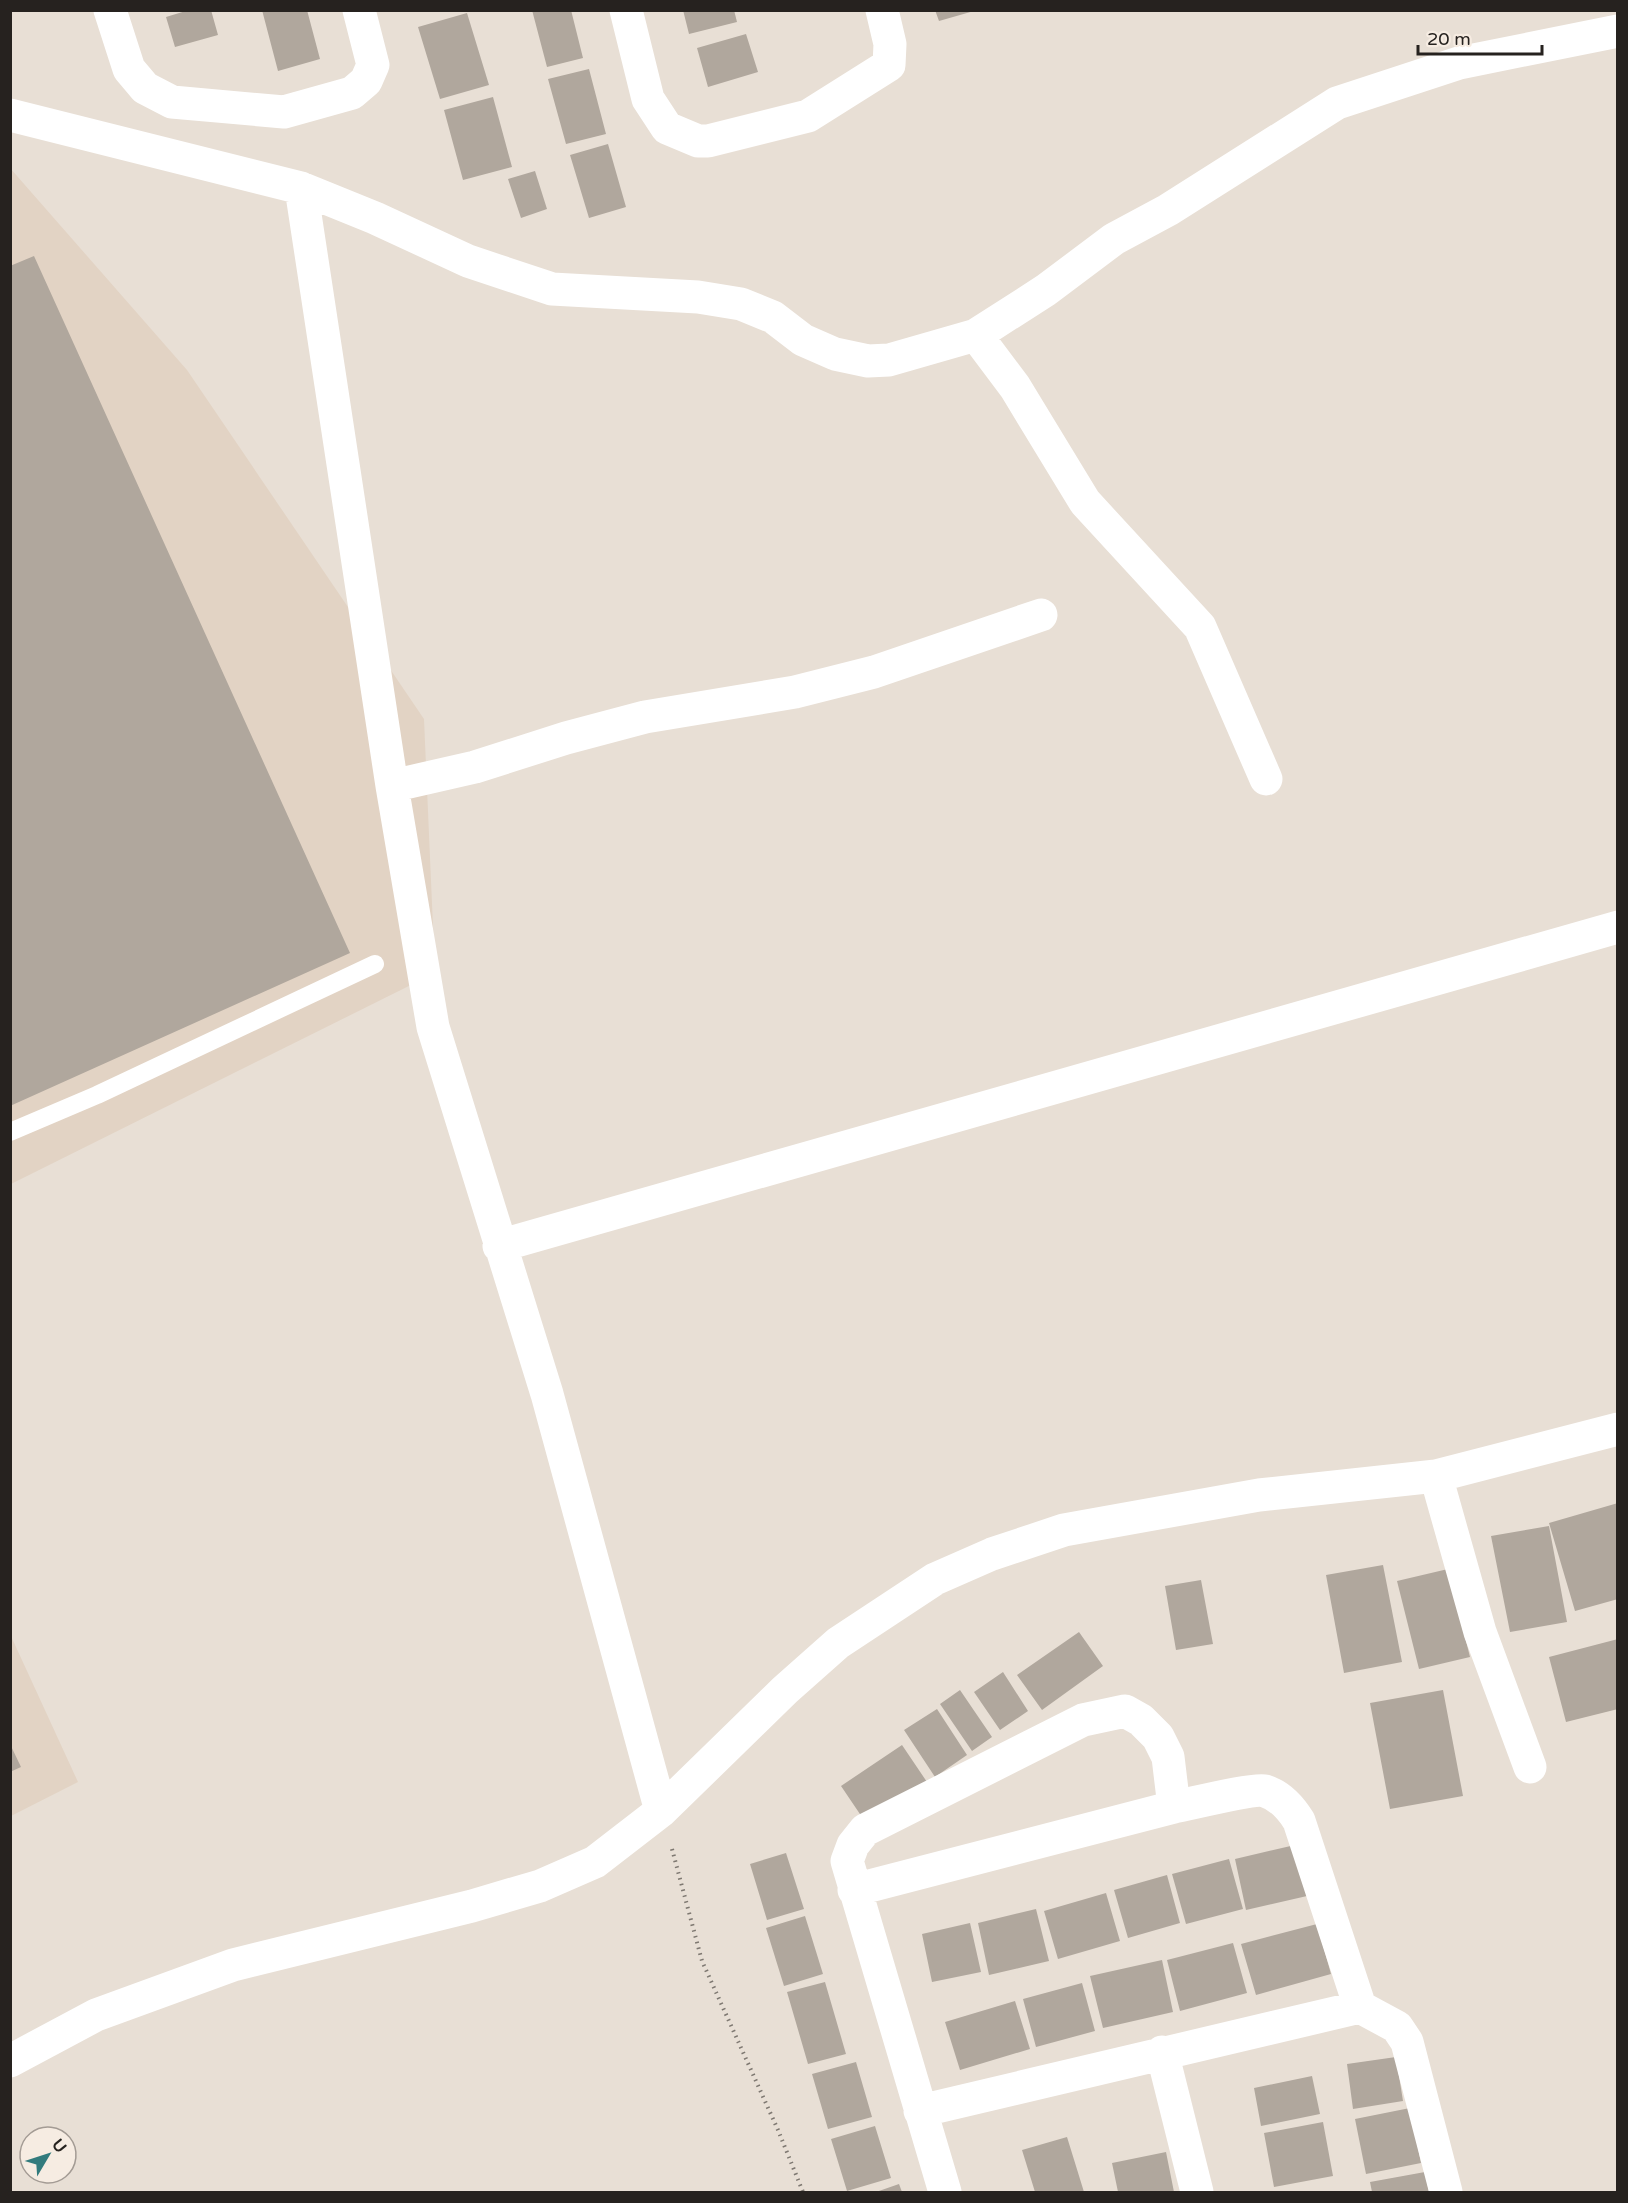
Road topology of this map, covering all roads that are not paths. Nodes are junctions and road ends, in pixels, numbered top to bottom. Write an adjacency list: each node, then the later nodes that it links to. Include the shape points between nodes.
1 (110, 10): 2 (street, via 129,69 144,88 172,102 284,112 352,93 366,81 373,65)
2 (359, 10)
3 (626, 10): 4 (street, via 648,99 667,128 708,141 808,116 889,65)
4 (882, 10)
5 (1617, 31): 8 (street, via 1459,63 1337,103 1168,210 1114,239 1046,290)
6 (10, 115): 7 (street)
7 (301, 188): 8 (street, via 515,278 552,289 698,297 741,304 773,317 803,340 835,354 868,361 889,360); 11 (street)
8 (976, 335): 10 (street, via 1015,387 1085,502 1200,627)
9 (1041, 615): 11 (street, via 874,672 795,692 645,717 475,767)
10 (1266, 779)
11 (392, 786): 15 (street, via 433,1027)
12 (1617, 927): 15 (street)
13 (375, 964): 14 (lane, via 97,1095)
14 (10, 1131)
15 (499, 1246): 20 (street, via 547,1394)
16 (1617, 1429): 17 (street)
17 (1436, 1476): 18 (street, via 1479,1632); 20 (street, via 1259,1495 1058,1531 935,1579 838,1643)
18 (1530, 1767)
19 (1174, 1807): 21 (street); 21 (street, via 1168,1757 1158,1737 1141,1720 1125,1712 1083,1720 865,1830 847,1861); 22 (street, via 1263,1790 1282,1799 1299,1821)
20 (661, 1811): 24 (street, via 595,1863 540,1886 233,1965 96,2015)
21 (854, 1890): 25 (street)
22 (1360, 2007): 23 (street); 28 (street, via 1397,2027 1407,2042)
23 (1162, 2052): 25 (street); 27 (street)
24 (10, 2061)
25 (920, 2111): 26 (street)
26 (945, 2193)
27 (1197, 2193)
28 (1446, 2193)

